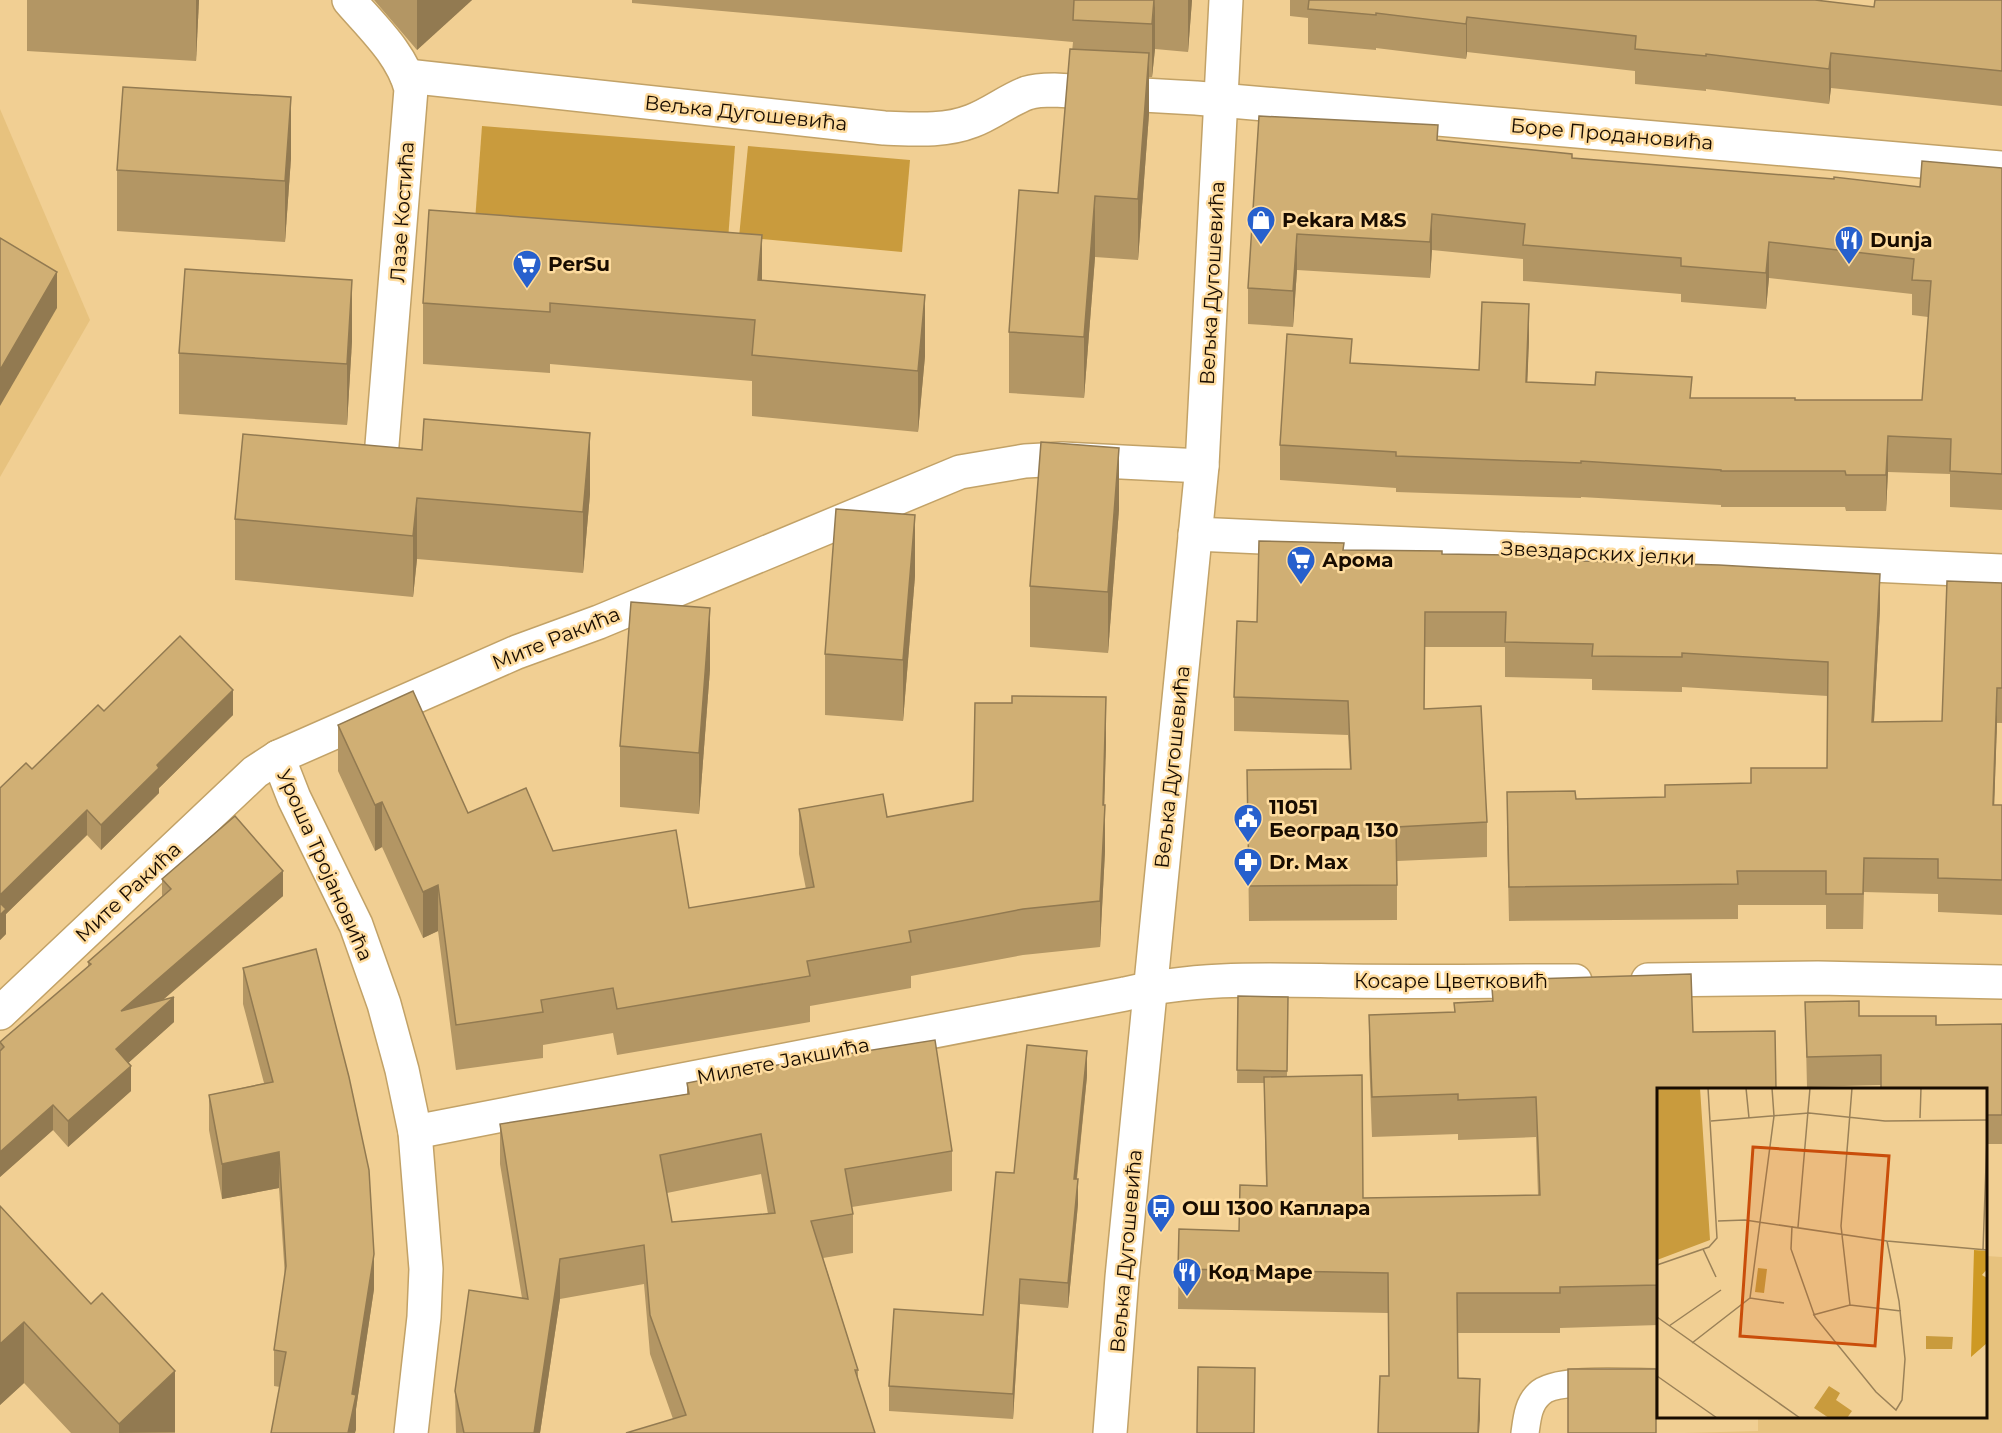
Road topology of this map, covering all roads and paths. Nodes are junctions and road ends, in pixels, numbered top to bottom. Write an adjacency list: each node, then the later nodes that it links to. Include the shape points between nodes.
1 (349, 0): 3 (street, Лазе Костића, via 386,43)
2 (1226, 0): 4 (street, Вељка Дугошевића)
3 (407, 76): 4 (street, Вељка Дугошевића, via 916,130 971,122 1037,90); 6 (street, Лазе Костића, via 410,105)
4 (1221, 100): 5 (street, Боре Продановића); 7 (street, Вељка Дугошевића)
5 (2002, 168)
6 (382, 445)
7 (1202, 466): 8 (street, Вељка Дугошевића); 10 (street, Мите Ракића, via 1062,459 960,472 599,622 517,652)
8 (1195, 534): 9 (street, Звездарских јелки); 12 (street, Вељка Дугошевића)
9 (2002, 571)
10 (278, 757): 13 (street, Мите Ракића, via 255,772); 14 (street, Уроша Тројановића, via 356,925 384,1004)
11 (2002, 982): 12 (street, Косаре Цветковић, via 1818,978 1236,980)
12 (1151, 987): 14 (street, Милете Јакшића); 17 (street, Вељка Дугошевића)
13 (0, 1013)
14 (415, 1132): 16 (street, Уроша Тројановића, via 426,1269)
15 (1657, 1383): 18 (lane, via 1553,1386 1531,1403)
16 (411, 1433)
17 (1110, 1433)
18 (1525, 1433)

